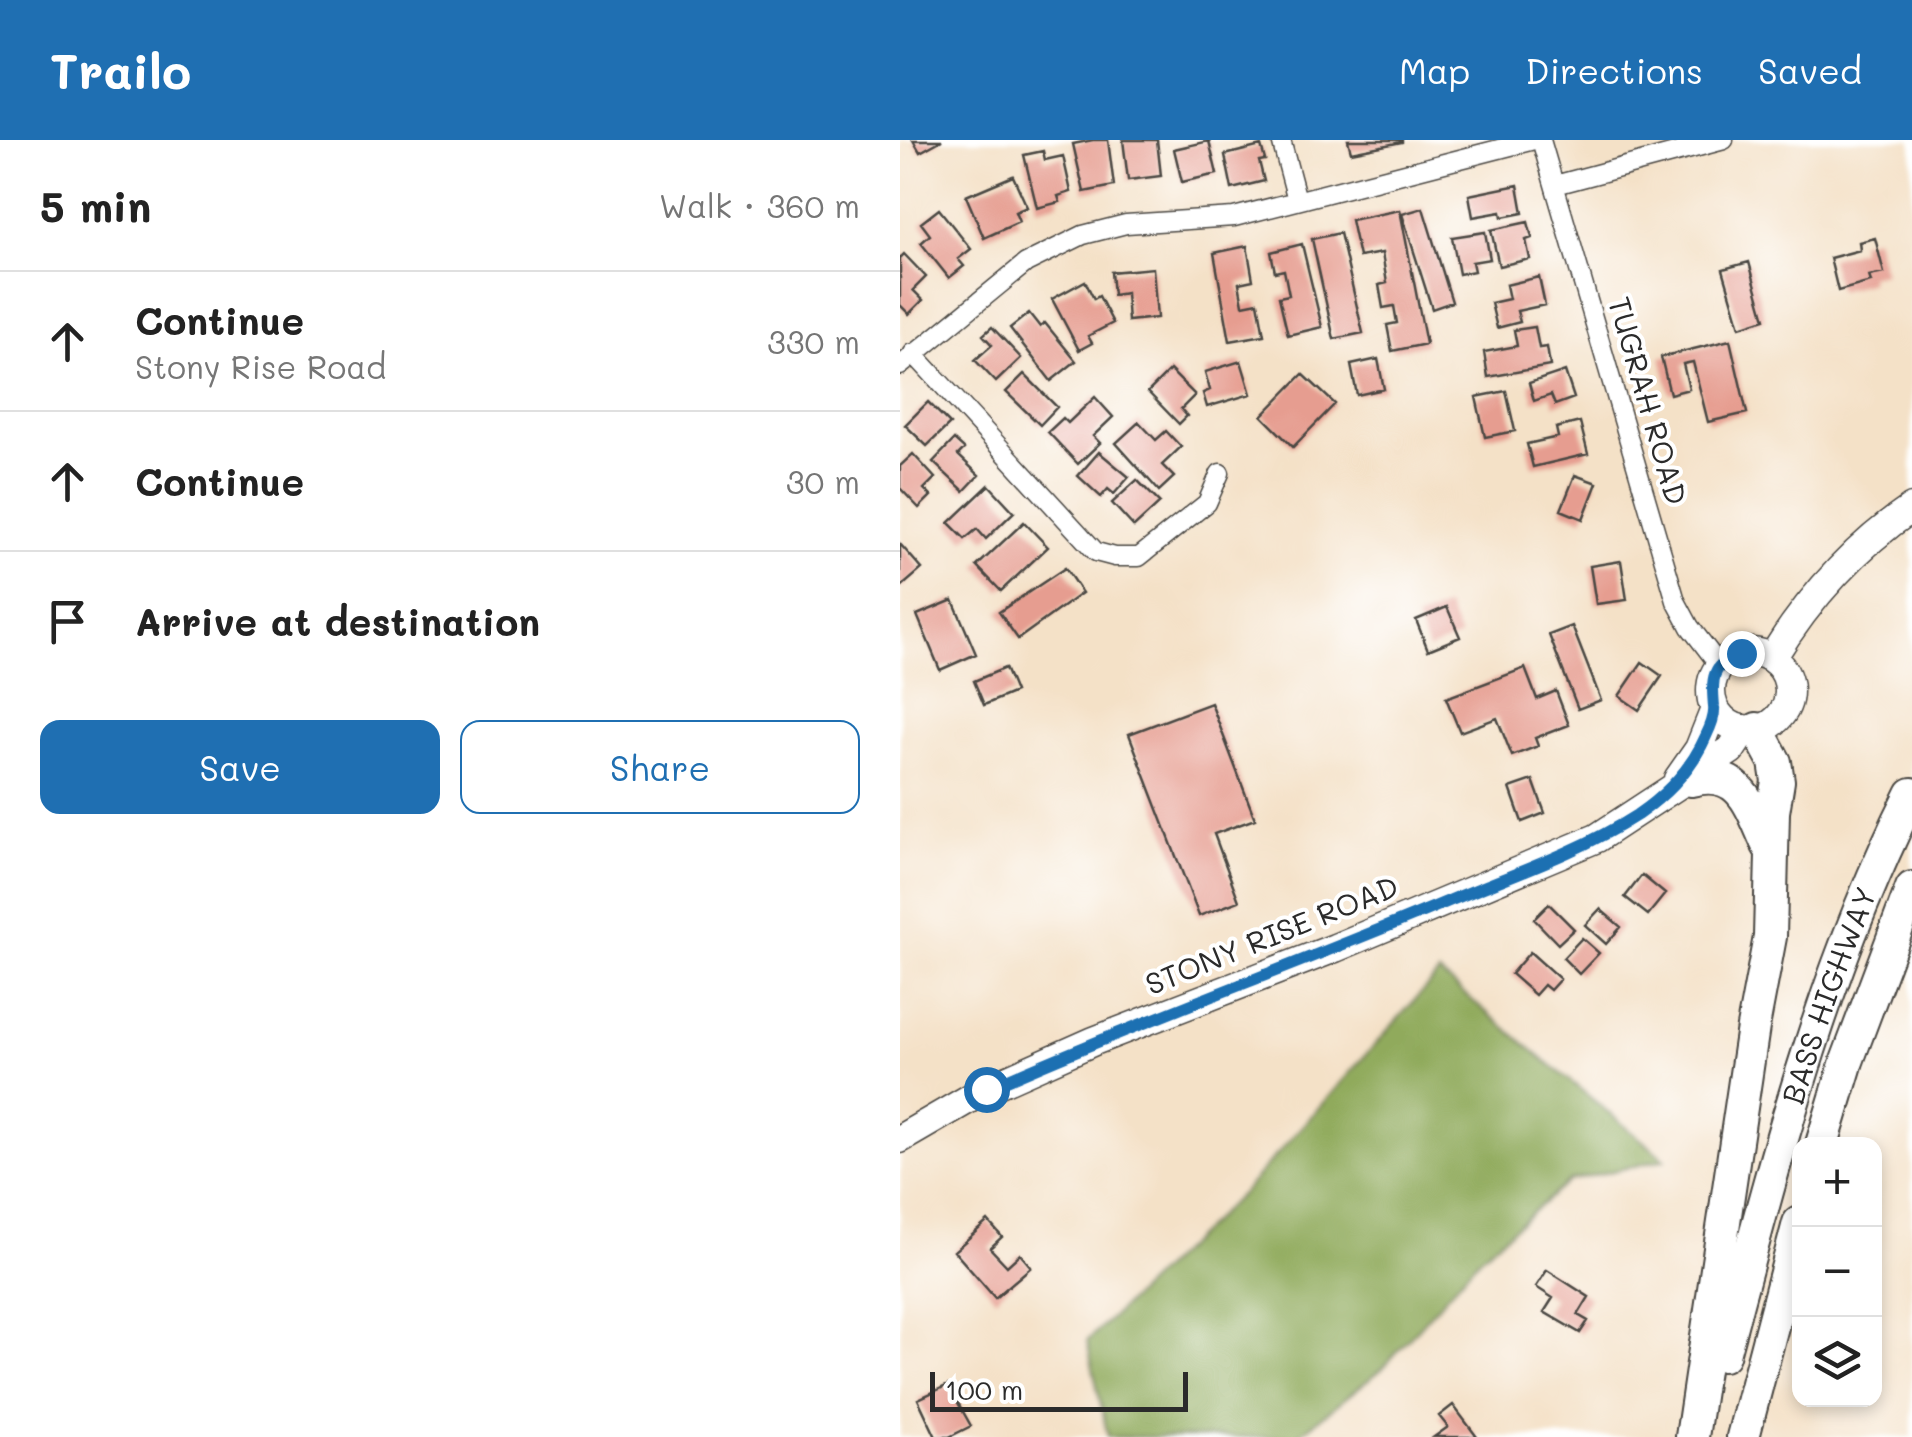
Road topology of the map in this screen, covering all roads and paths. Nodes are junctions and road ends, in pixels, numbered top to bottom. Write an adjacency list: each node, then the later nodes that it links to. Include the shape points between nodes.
1 (1281, 140): 5 (street)
2 (1538, 140): 4 (street, TUGRAH ROAD); 5 (street)
3 (1724, 140): 4 (street)
4 (1555, 184): 10 (street, TUGRAH ROAD, via 1680,612)
5 (1297, 200): 6 (street, via 1234,217 1126,224 1083,234 1026,263)
6 (907, 360): 7 (street, via 1096,552 1139,557 1206,503)
7 (1220, 473)
8 (1912, 508): 9 (main road, via 1839,567)
9 (1772, 658): 10 (main road, via 1741,653); 12 (main road, via 1788,681 1787,702 1776,720)
10 (1720, 666): 11 (main road, via 1711,687)
11 (1715, 709): 12 (main road, via 1727,723); 13 (main road, STONY RISE ROAD)
12 (1751, 729): 13 (main road, STONY RISE ROAD); 15 (highway, via 1777,769)
13 (1679, 786): 15 (highway, via 1709,776 1738,788); 18 (main road, STONY RISE ROAD, via 1597,838 1076,1049 986,1089)
14 (1912, 794): 21 (highway, BASS HIGHWAY, via 1816,1026)
15 (1772, 854): 20 (highway, via 1770,937)
16 (1912, 888): 17 (highway, BASS HIGHWAY)
17 (1824, 1137)
18 (900, 1139)
19 (1799, 1227): 22 (highway)
20 (1692, 1437)
21 (1700, 1437)
22 (1744, 1437)

